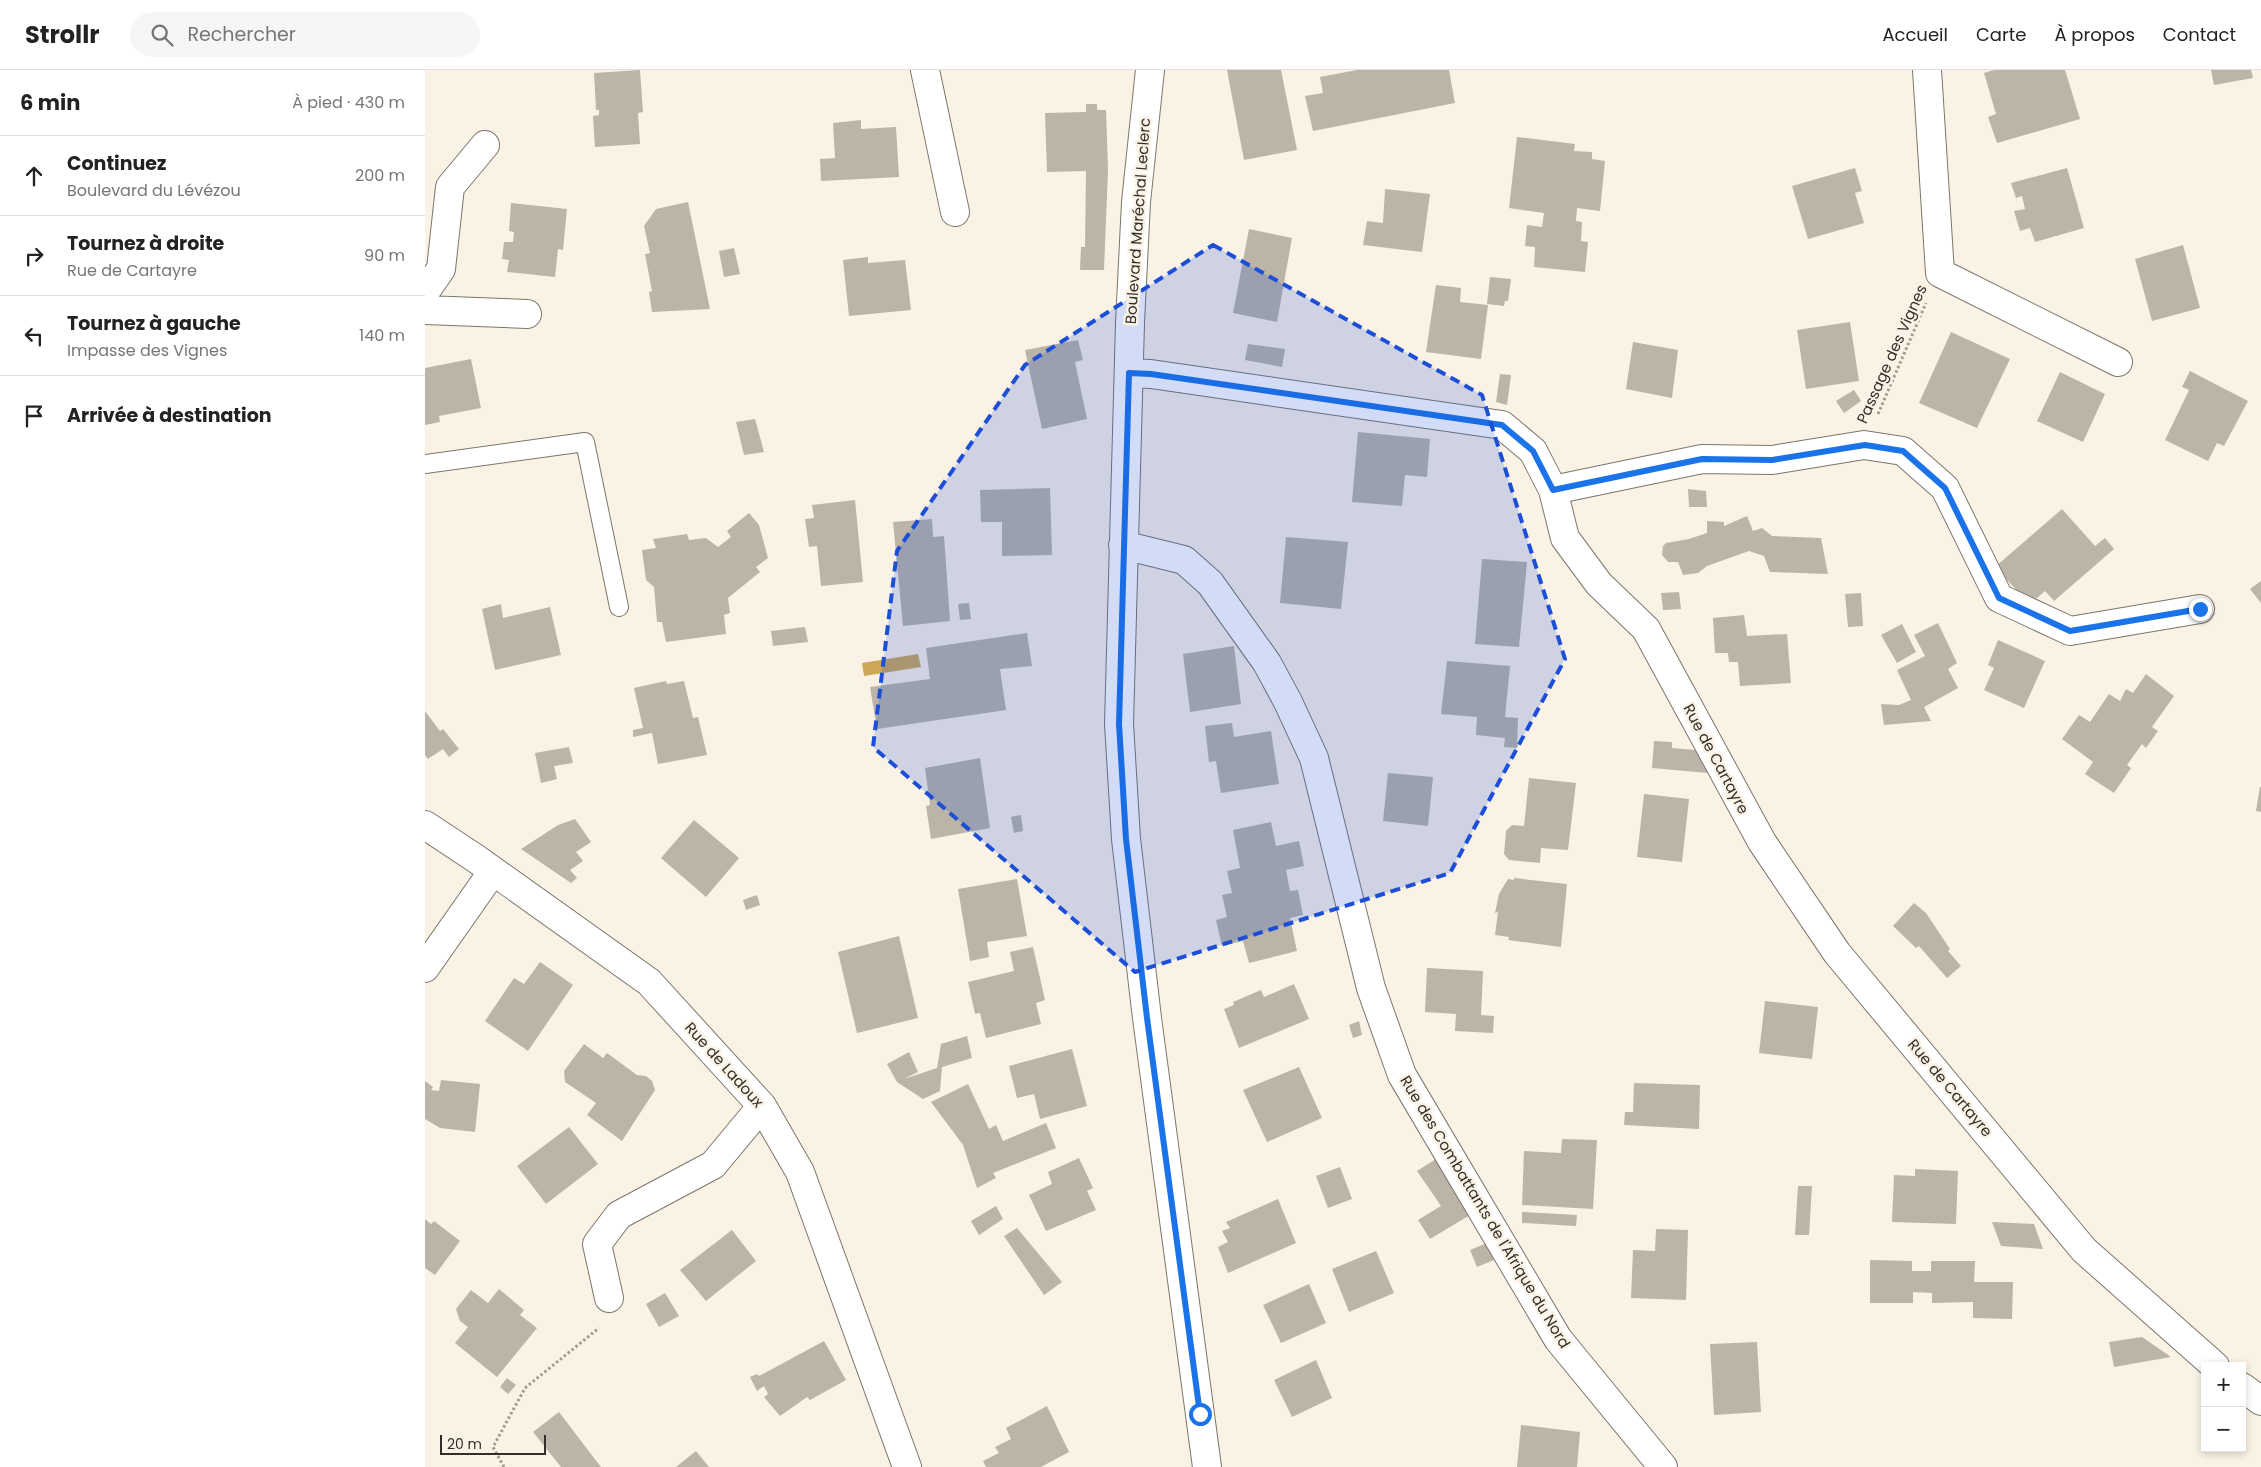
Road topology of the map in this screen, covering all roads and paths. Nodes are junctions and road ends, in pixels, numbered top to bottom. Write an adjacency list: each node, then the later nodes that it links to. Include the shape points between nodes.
1 (925, 70): 5 (street)
2 (1150, 70): 11 (street, Boulevard Maréchal Leclerc, via 1136,202)
3 (1927, 70): 6 (street)
4 (485, 145): 7 (street, via 450,187 441,269)
5 (955, 212)
6 (1940, 273): 10 (street); 12 (path, Passage des Vignes)
7 (425, 292)
8 (425, 310): 9 (street)
9 (527, 314)
10 (2118, 362)
11 (1129, 373): 14 (street, Rue de Cartayre, via 1502,425 1533,451); 15 (street, Boulevard Maréchal Leclerc)
12 (1865, 445): 14 (street, via 1772,460 1702,459); 17 (street, via 1903,451 1945,488 1999,598 2070,631)
13 (425, 464): 16 (lane, via 585,442)
14 (1553, 490): 23 (street, Rue de Cartayre, via 1565,538 1599,584 1646,629 1761,842 1837,953 2084,1250)
15 (1123, 545): 28 (street, Boulevard Maréchal Leclerc, via 1119,724 1126,839); 29 (street, Rue des Combattants de l'Afrique du Nord, via 1184,560 1210,583 1267,663 1314,758 1371,988 1402,1076 1558,1339)
16 (619, 607)
17 (2200, 609)
18 (425, 825): 19 (street, Rue de Ladoux)
19 (493, 871): 20 (street); 21 (street, Rue de Ladoux, via 649,982)
20 (425, 968)
21 (762, 1106): 22 (street, via 713,1165 619,1214 597,1244); 27 (street, Rue de Ladoux, via 800,1172)
22 (608, 1310): 26 (path, via 525,1388 493,1447)
23 (2210, 1362)
24 (2246, 1390): 25 (street)
25 (2261, 1401)
26 (504, 1467)
27 (907, 1467)
28 (1207, 1467)
29 (1663, 1467)

